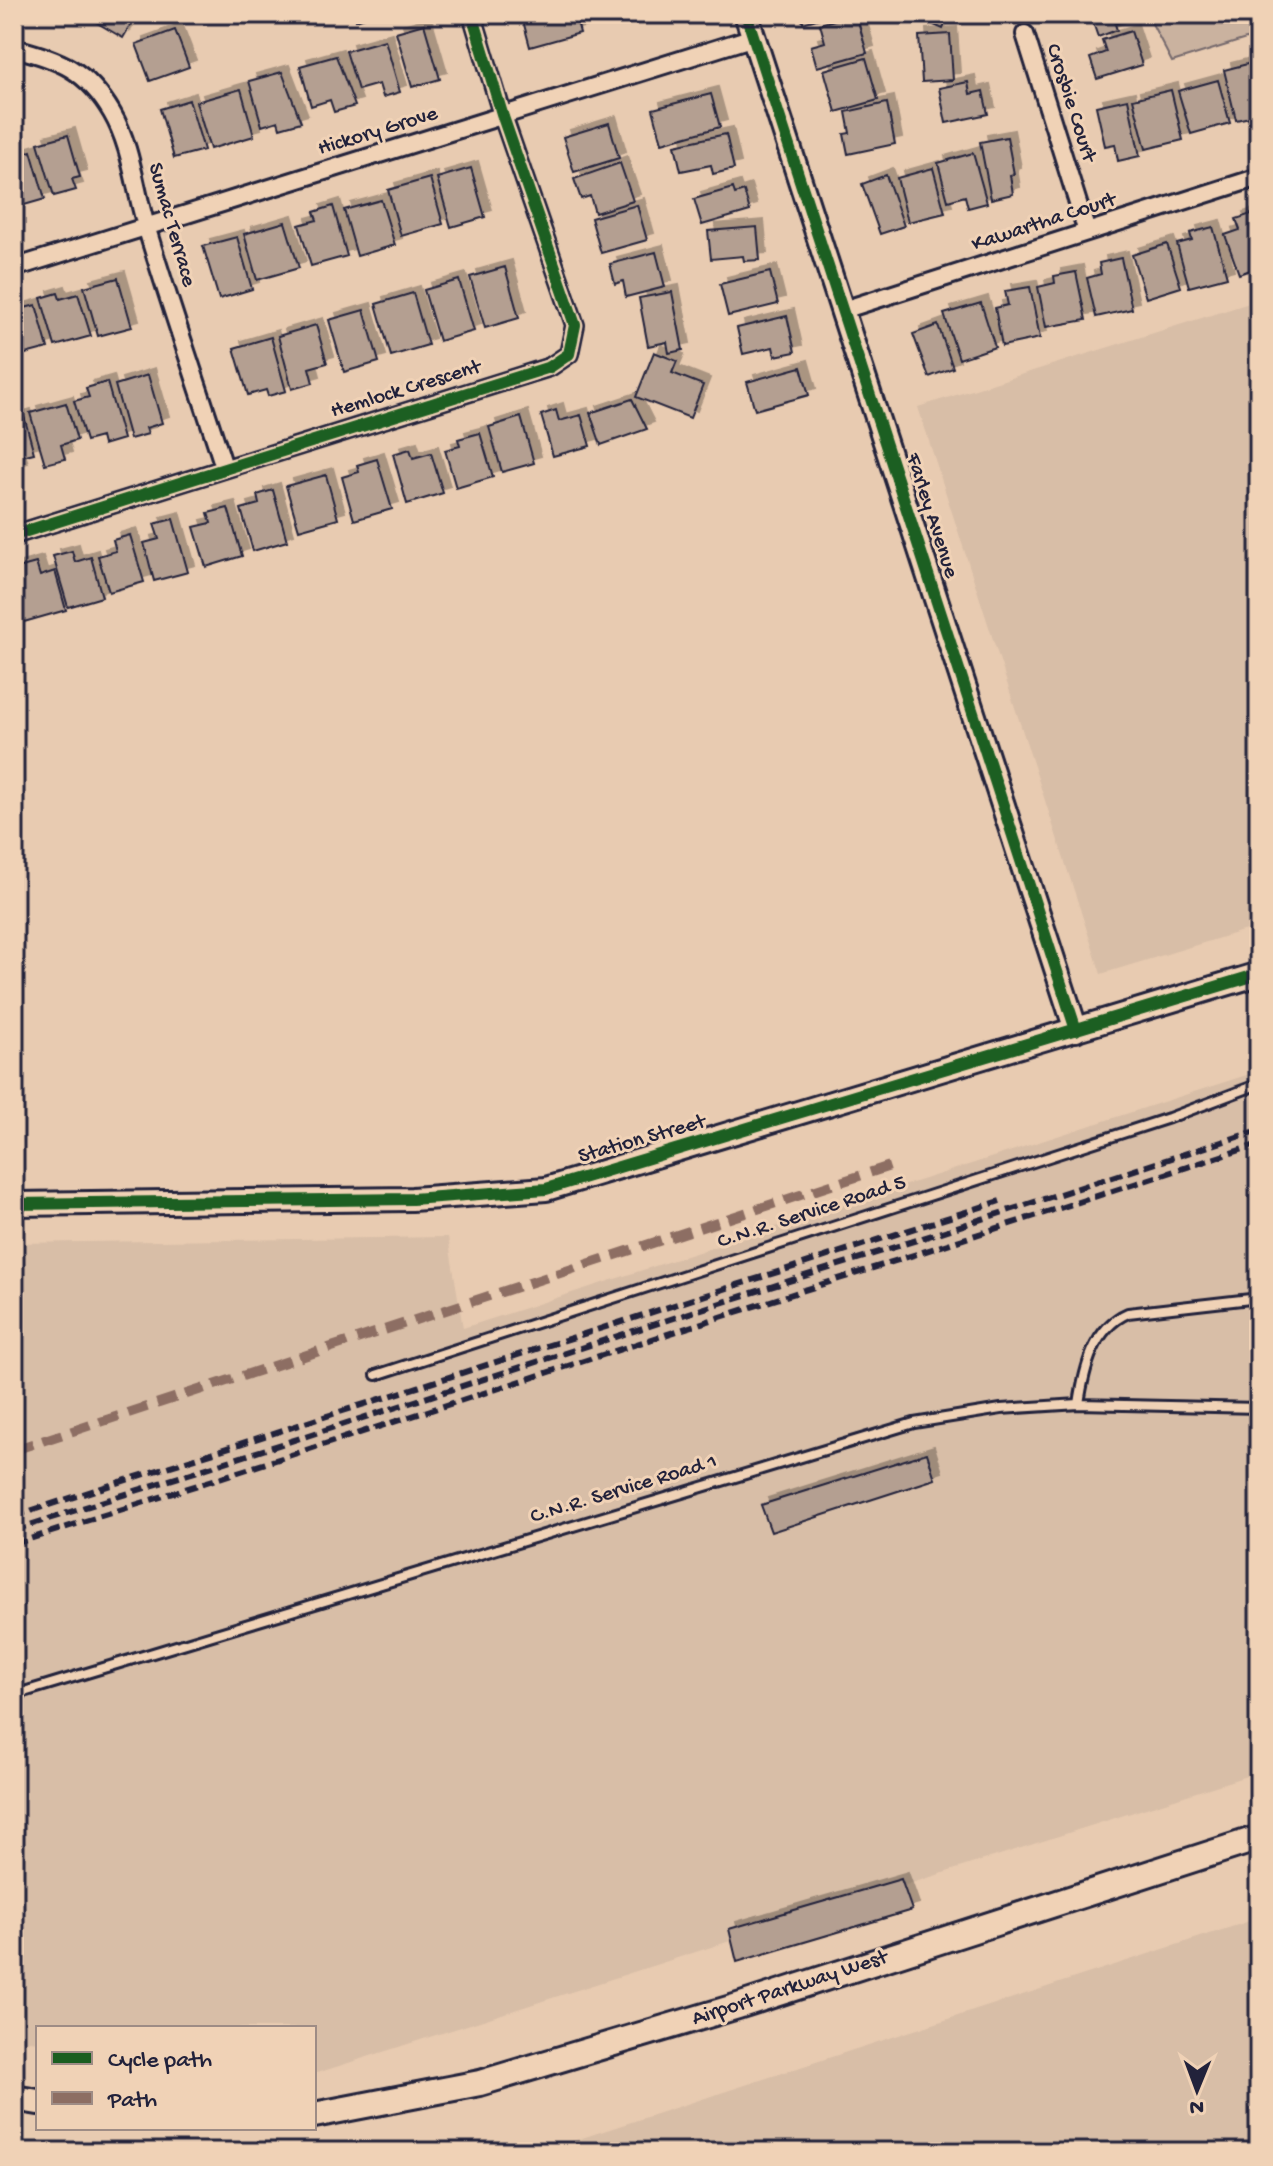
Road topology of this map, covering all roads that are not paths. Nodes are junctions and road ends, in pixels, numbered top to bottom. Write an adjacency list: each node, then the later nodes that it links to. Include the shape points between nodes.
1 (472, 14): 6 (street, Hemlock Crescent)
2 (746, 14): 4 (street, Farley Avenue)
3 (1025, 34): 9 (street, Crosbie Court)
4 (754, 37): 6 (street, Hickory Grove); 11 (street, Farley Avenue)
5 (14, 48): 8 (street, Sumac Terrace, via 60,59 112,112)
6 (503, 117): 8 (street, Hickory Grove); 12 (street, Hemlock Crescent, via 575,325 569,354 550,367)
7 (1259, 177): 9 (street, Kawartha Court)
8 (146, 227): 10 (street, Hickory Grove); 12 (street, Sumac Terrace)
9 (1087, 232): 11 (street, Kawartha Court)
10 (14, 268)
11 (843, 310): 15 (street, Farley Avenue)
12 (224, 467): 13 (street, Hemlock Crescent)
13 (14, 535)
14 (1257, 980): 15 (street, Station Street)
15 (1076, 1030): 17 (street, Station Street, via 546,1189 412,1199)
16 (1259, 1084): 19 (lane, C.N.R. Service Road 5, via 1169,1118)
17 (14, 1204)
18 (1259, 1298): 20 (lane, via 1118,1317 1101,1333 1084,1373)
19 (376, 1375)
20 (1079, 1404): 21 (lane, C.N.R. Service Road 1); 22 (lane, C.N.R. Service Road 1, via 1001,1409 862,1436)
21 (1259, 1408)
22 (14, 1695)
23 (1259, 1838): 26 (main road, Airport Parkway West, via 495,2079)
24 (14, 2098): 25 (main road)
25 (36, 2102)
26 (316, 2115)

